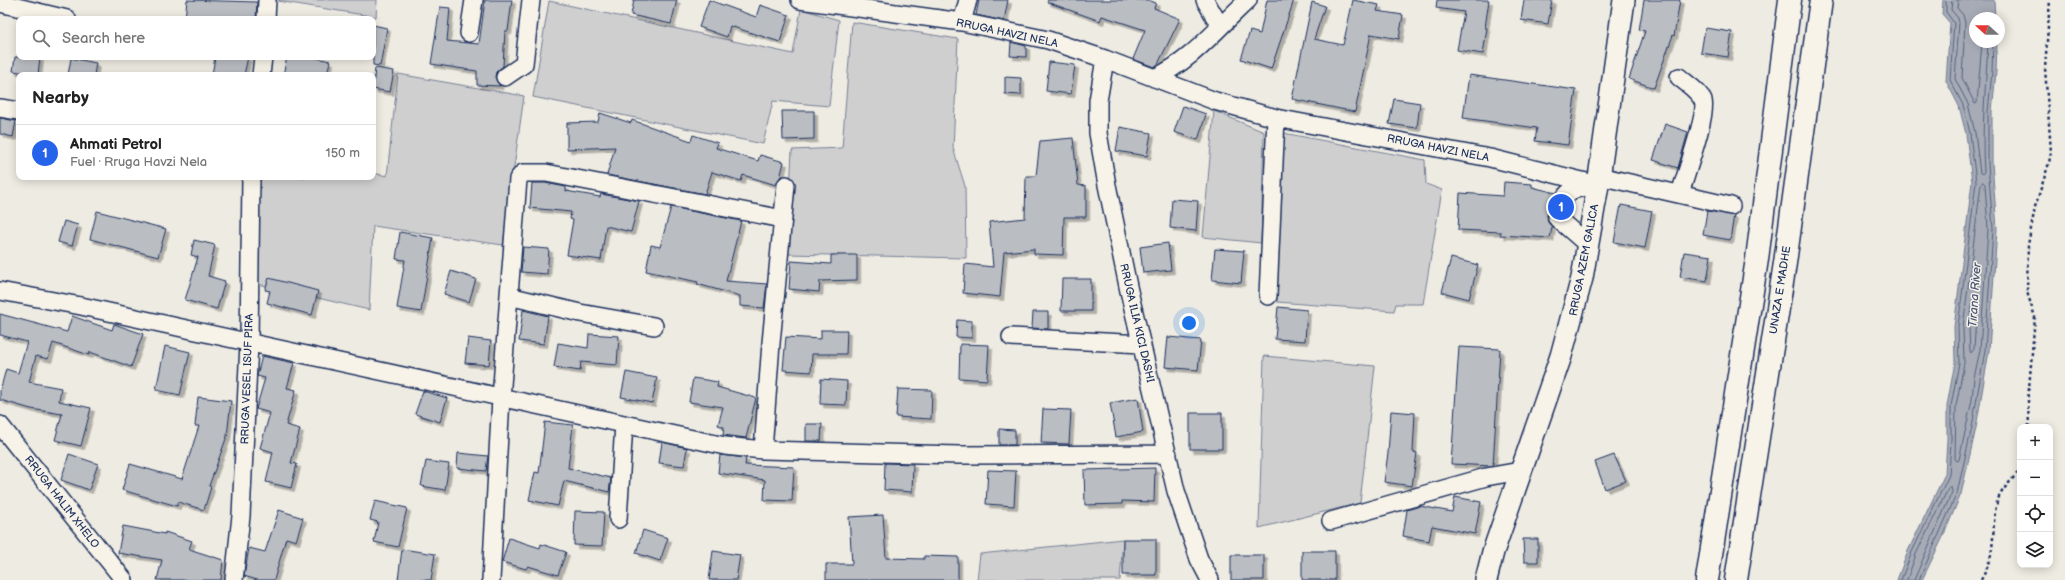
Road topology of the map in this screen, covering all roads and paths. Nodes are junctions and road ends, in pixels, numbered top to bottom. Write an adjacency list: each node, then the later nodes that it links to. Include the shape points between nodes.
1 (267, 0): 16 (street)
2 (474, 0): 19 (street)
3 (530, 0): 23 (street, via 524,64)
4 (800, 0): 17 (street, RRUGA HAVZI NELA)
5 (968, 0): 17 (street)
6 (1205, 0): 18 (street)
7 (1248, 0): 18 (street)
8 (1624, 0): 32 (main road, RRUGA AZEM GALICA)
9 (1778, 0): 29 (highway, via 1774,34)
10 (1790, 0): 29 (highway)
11 (1821, 0): 30 (highway, UNAZA E MADHE)
12 (1832, 0): 30 (highway)
13 (2050, 0): 48 (path, via 2045,68 2049,164 2035,207 2028,245 2027,292 2035,322 2028,400)
14 (0, 3): 15 (street)
15 (54, 16)
16 (266, 16)
17 (962, 22): 20 (street, RRUGA HAVZI NELA, via 1048,40)
18 (1220, 26): 25 (street, via 1189,57)
19 (469, 33)
20 (1105, 59): 25 (street, RRUGA HAVZI NELA); 44 (street, RRUGA ILIA KICI DASHI, via 1098,101 1098,133 1107,186)
21 (262, 60): 22 (street)
22 (260, 72)
23 (505, 77)
24 (1679, 77): 34 (street, via 1699,94 1704,102 1702,120)
25 (1154, 78): 28 (street, RRUGA HAVZI NELA, via 1215,101)
26 (0, 108): 27 (street)
27 (16, 111)
28 (1276, 118): 32 (street, RRUGA HAVZI NELA); 40 (street)
29 (1775, 118): 60 (highway, via 1757,259)
30 (1804, 121): 61 (highway, UNAZA E MADHE)
31 (251, 180): 43 (street, RRUGA VESEL ISUF PIRA)
32 (1599, 181): 34 (street, RRUGA HAVZI NELA); 37 (main road, RRUGA AZEM GALICA); 37 (street, via 1575,188 1564,196 1557,218)
33 (786, 185): 36 (street)
34 (1680, 194): 35 (street, RRUGA HAVZI NELA)
35 (1731, 206)
36 (783, 219): 39 (street, via 530,171 523,173 518,179); 49 (street)
37 (1588, 245): 51 (main road, RRUGA AZEM GALICA, via 1566,342)
38 (0, 291): 43 (street)
39 (509, 296): 41 (street, via 580,313); 45 (street)
40 (1268, 296)
41 (654, 326)
42 (1011, 337): 44 (street)
43 (249, 343): 45 (street); 56 (street, RRUGA VESEL ISUF PIRA, via 241,516)
44 (1142, 344): 50 (street, RRUGA ILIA KICI DASHI)
45 (501, 398): 47 (street); 57 (street)
46 (0, 424): 55 (street, RRUGA HALIM XHELO)
47 (624, 424): 49 (street, via 725,446); 53 (street)
48 (2029, 424)
49 (763, 450): 50 (street, via 959,455)
50 (1168, 454): 58 (street, RRUGA ILIA KICI DASHI, via 1176,491 1199,559)
51 (1520, 471): 54 (street, via 1486,477); 59 (main road, RRUGA AZEM GALICA)
52 (2017, 474): 62 (path, via 2003,490 1998,501 1992,551)
53 (618, 519)
54 (1331, 521)
55 (124, 580)
56 (234, 580)
57 (491, 580)
58 (1210, 580)
59 (1486, 580)
60 (1707, 580)
61 (1736, 580)
62 (1981, 580)

